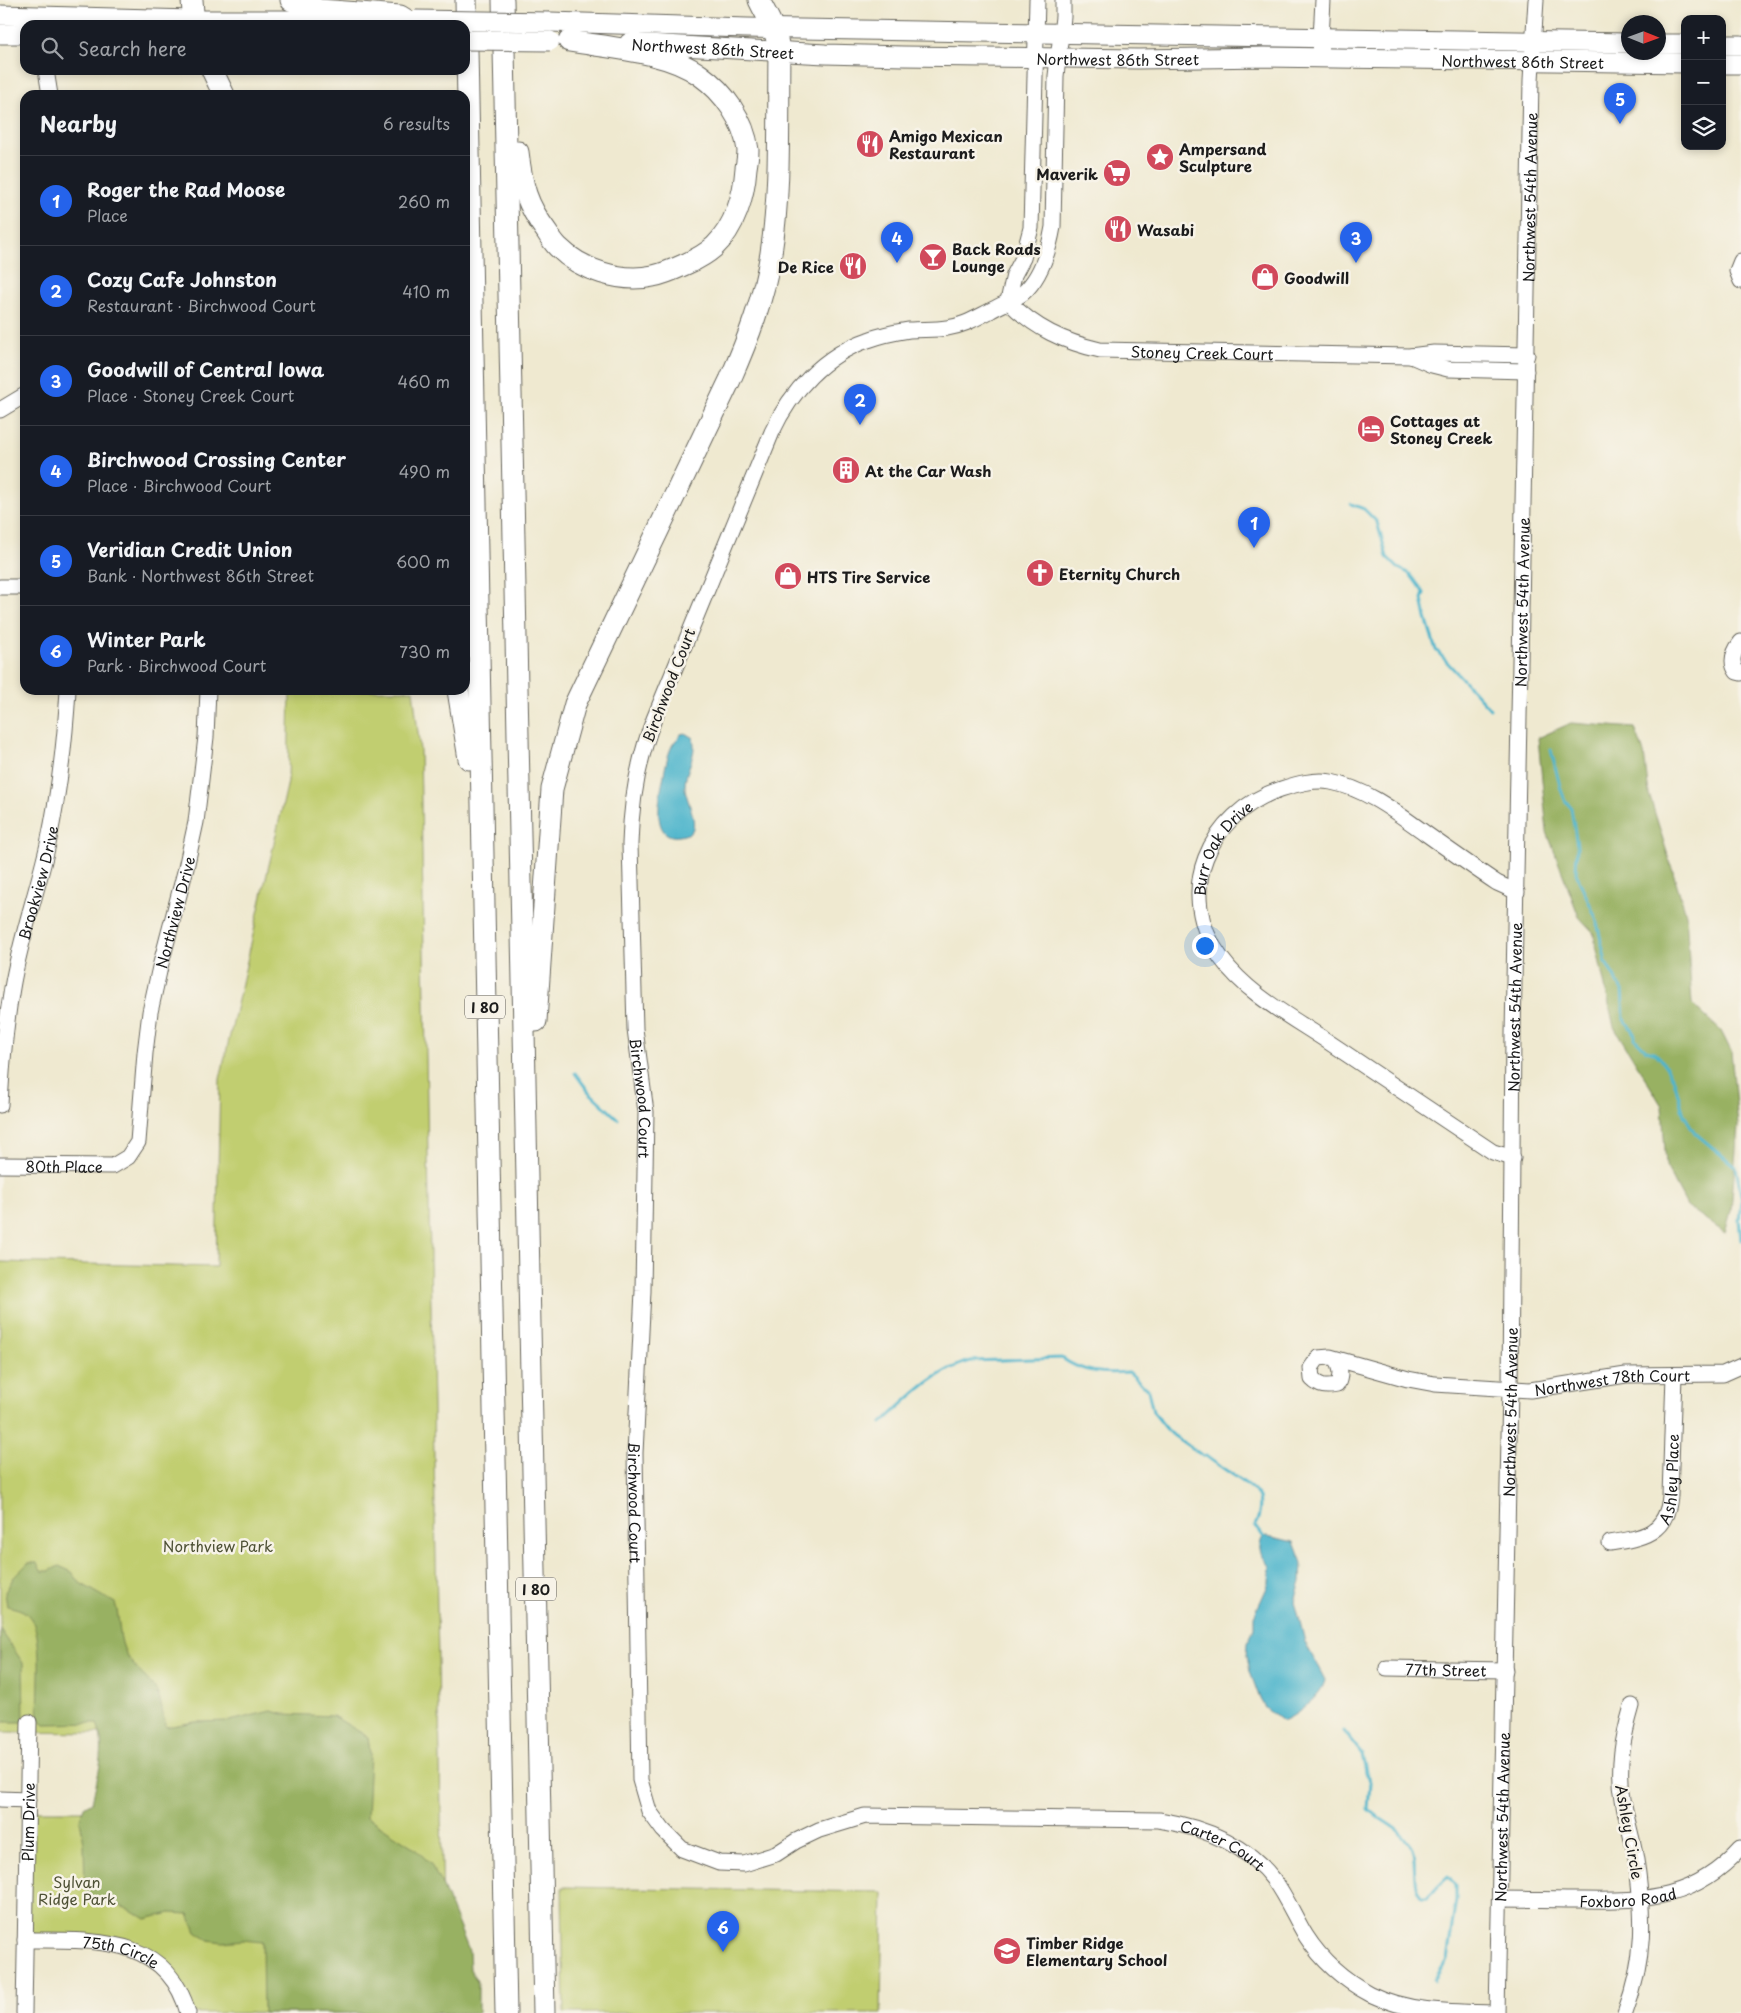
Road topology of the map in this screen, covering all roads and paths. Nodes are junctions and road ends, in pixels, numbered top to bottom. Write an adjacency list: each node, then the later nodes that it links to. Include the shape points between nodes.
1 (291, 0): 14 (highway, via 319,10 400,16)
2 (459, 0): 15 (highway)
3 (466, 0): 16 (highway, I 80)
4 (759, 0): 18 (highway)
5 (1037, 0): 21 (street)
6 (1064, 0): 22 (street, Birchwood Court)
7 (1323, 0): 23 (street)
8 (1536, 0): 26 (street, Northwest 54th Avenue)
9 (503, 9): 25 (highway, via 524,190 532,213 557,247 590,268 619,276 652,276 697,259 714,247 724,234 741,202 745,186 748,151 738,118 728,100 700,74 666,58); 68 (highway, I 80)
10 (0, 15): 12 (main road, Northwest 86th Street)
11 (193, 15): 13 (main road, Northwest 86th Street); 14 (main road, Northwest 86th Street)
12 (38, 20)
13 (70, 20)
14 (412, 20)
15 (460, 20)
16 (466, 20)
17 (470, 21): 18 (main road, Northwest 86th Street, bridge)
18 (775, 29): 21 (main road, Northwest 86th Street); 32 (highway)
19 (0, 34): 20 (main road)
20 (20, 34)
21 (1036, 34): 22 (main road, Northwest 86th Street); 33 (street)
22 (1061, 34): 23 (main road, Northwest 86th Street); 34 (street, Birchwood Court)
23 (1322, 39): 26 (main road, Northwest 86th Street); 35 (street)
24 (470, 40): 25 (main road, Northwest 86th Street, bridge)
25 (559, 41): 32 (main road, Northwest 86th Street)
26 (1534, 42): 27 (main road, Northwest 86th Street); 36 (street, Northwest 54th Avenue)
27 (1621, 43)
28 (1666, 44): 29 (main road)
29 (1681, 44)
30 (1726, 45): 31 (main road)
31 (1741, 45)
32 (779, 52): 33 (main road, Northwest 86th Street); 68 (highway, via 776,208 762,296 749,338 730,380 575,704 552,788)
33 (1035, 58): 34 (main road, Northwest 86th Street); 49 (street, via 1031,228)
34 (1058, 58): 35 (main road, Northwest 86th Street); 49 (street, Birchwood Court, via 1051,237 1043,263 1031,283 1023,293)
35 (1320, 58): 36 (main road, Northwest 86th Street)
36 (1532, 61): 37 (main road, Northwest 86th Street); 50 (street, Northwest 54th Avenue)
37 (1681, 63)
38 (1726, 64): 39 (main road)
39 (1741, 64)
40 (47, 75): 43 (street)
41 (214, 75): 44 (highway)
42 (466, 76): 45 (highway, I 80)
43 (49, 90)
44 (222, 90)
45 (466, 90)
46 (1741, 262): 48 (street, via 1737,271)
47 (470, 268): 62 (highway, I 80)
48 (1741, 281)
49 (1008, 301): 51 (street, Stoney Creek Court, via 1044,331 1062,340 1100,350); 80 (street, Birchwood Court, via 962,325 887,334 848,349 814,373 787,403 774,426 648,733 631,816 635,1029 646,1112 643,1291 635,1453 640,1780 649,1810 663,1830 682,1849 719,1863 744,1864 776,1854 819,1830 865,1816)
50 (1526, 355): 51 (street, Stoney Creek Court, via 1434,353); 52 (street, Northwest 54th Avenue)
51 (1410, 356): 52 (street, Stoney Creek Court, via 1448,369)
52 (1526, 371): 63 (street, Northwest 54th Avenue)
53 (20, 398): 54 (street)
54 (0, 410)
55 (0, 587): 56 (street)
56 (20, 587)
57 (1741, 642): 58 (street, via 1732,662)
58 (1741, 673)
59 (68, 695): 64 (street, Brookview Drive, via 56,803 12,988)
60 (208, 695): 65 (street, Northview Drive, via 196,822 150,1012)
61 (459, 695): 62 (highway)
62 (482, 842): 87 (highway, I 80)
63 (1517, 892): 66 (street, Northwest 54th Avenue); 66 (street, Burr Oak Drive, via 1497,883 1389,808 1346,786 1329,782 1294,785 1268,793 1244,807 1220,830 1210,846 1199,882 1200,905 1209,939 1220,958 1245,984 1493,1152)
64 (0, 1105)
65 (139, 1133): 67 (street, 80th Place, via 138,1142 128,1157 113,1166)
66 (1512, 1158): 72 (street, Northwest 54th Avenue)
67 (0, 1165)
68 (527, 1166): 88 (highway, I 80)
69 (1336, 1359): 72 (street, Northwest 78th Court, via 1435,1384)
70 (1741, 1366): 71 (street, Northwest 78th Court, via 1723,1374)
71 (1674, 1375): 72 (street, Northwest 78th Court, via 1626,1375 1538,1390); 73 (street, Ashley Place, via 1667,1513 1644,1537)
72 (1510, 1390): 75 (street, Northwest 54th Avenue)
73 (1610, 1543)
74 (1387, 1668): 75 (street, 77th Street)
75 (1505, 1670): 82 (street, Northwest 54th Avenue)
76 (1632, 1706): 83 (street, Ashley Circle, via 1624,1733 1620,1777 1636,1857)
77 (29, 1722): 79 (street, Plum Drive)
78 (0, 1799): 79 (street)
79 (28, 1800): 84 (street, Plum Drive)
80 (882, 1815): 89 (street, Carter Court, via 1158,1820 1194,1827 1227,1840 1254,1859 1273,1879 1306,1936 1332,1969 1371,1995 1429,2011)
81 (1741, 1848): 83 (street, Foxboro Road, via 1717,1871 1699,1882 1661,1897)
82 (1500, 1899): 83 (street, Foxboro Road); 89 (street, Northwest 54th Avenue)
83 (1640, 1899): 90 (street, Ashley Circle, via 1640,1967)
84 (25, 1940): 85 (street, Plum Drive); 86 (street, 75th Circle, via 104,1941 135,1950 172,1979)
85 (24, 2013)
86 (188, 2013)
87 (506, 2013)
88 (544, 2013)
89 (1497, 2013)
90 (1625, 2013)

